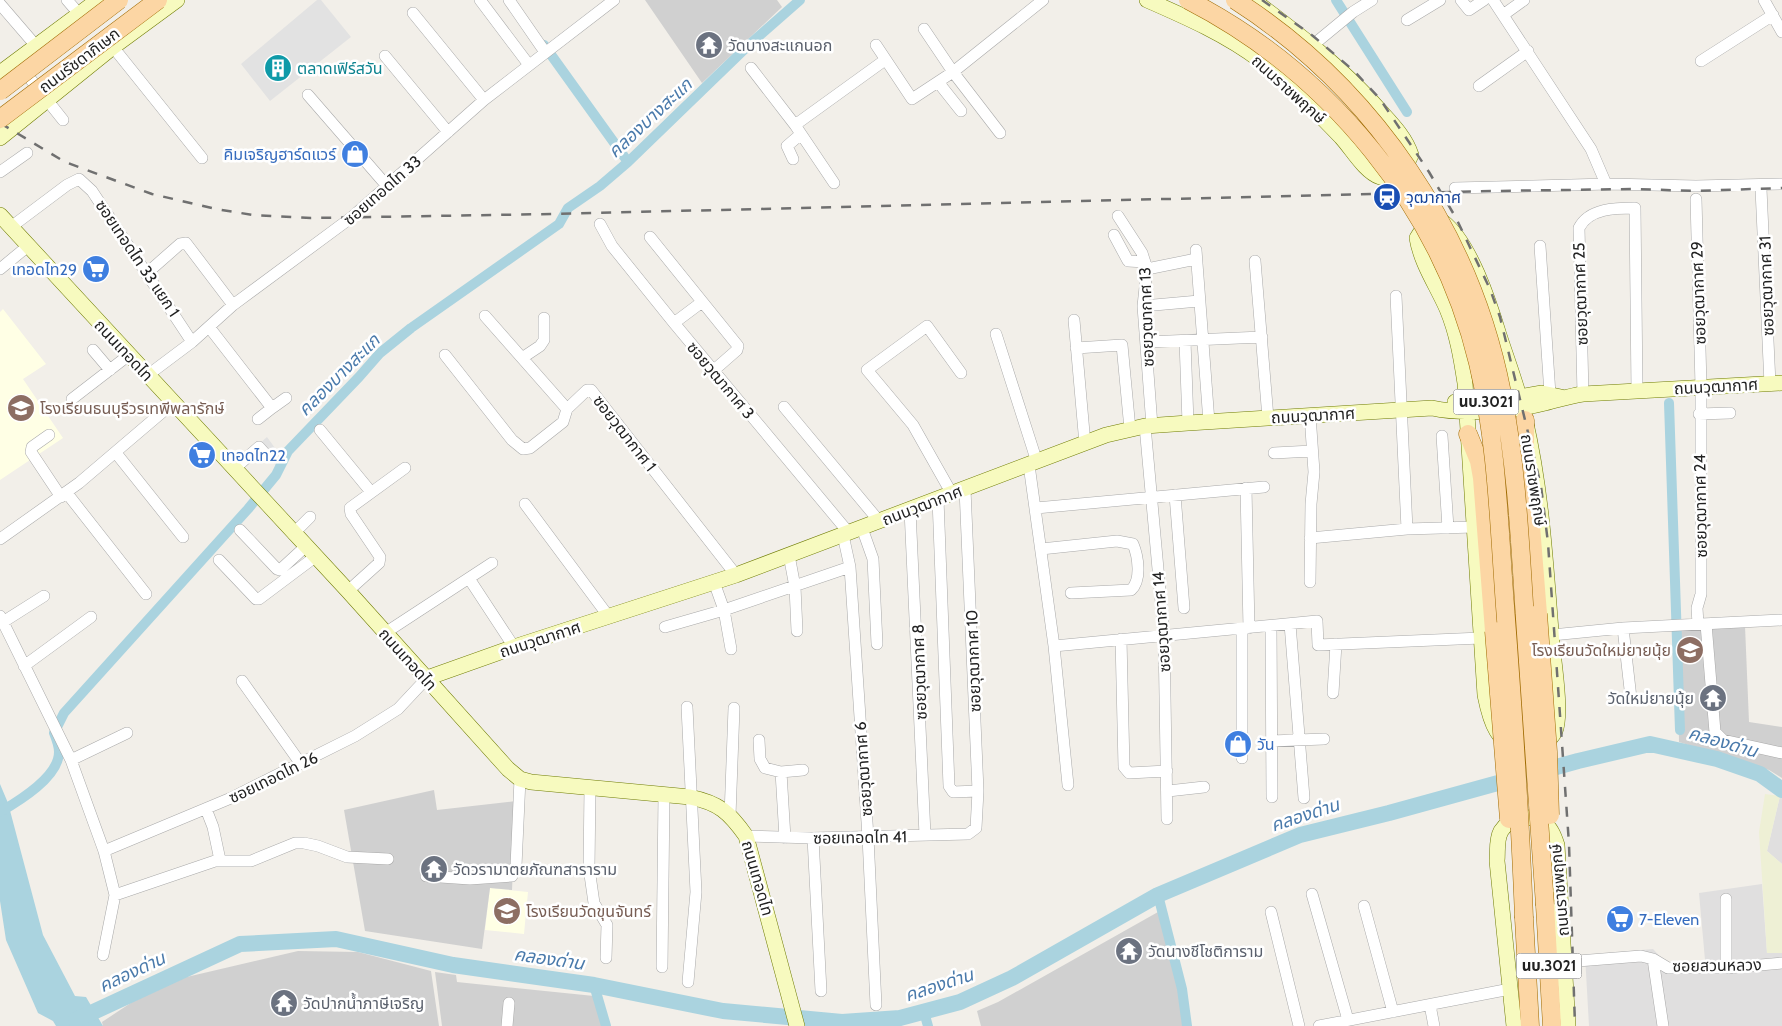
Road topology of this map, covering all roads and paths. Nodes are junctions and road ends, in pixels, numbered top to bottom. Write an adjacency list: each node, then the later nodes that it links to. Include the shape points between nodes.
1 (67, 0): 23 (street)
2 (98, 0): 23 (main road)
3 (119, 0): 45 (main road, ถนนรัชดาภิเษก, bridge)
4 (158, 0): 50 (main road, ถนนรัชดาภิเษก, bridge)
5 (177, 0): 32 (main road)
6 (480, 0): 39 (street)
7 (509, 0): 33 (street)
8 (614, 0): 33 (street, ซอยเทอดไท 33)
9 (1043, 0): 41 (street)
10 (1147, 0): 30 (main road, ถนนราชพฤกษ์, via 1195,22 1260,61 1340,136 1373,174 1382,178 1393,176 1407,164 1411,155 1408,144 1368,96)
11 (1188, 0): 248 (main road, ถนนราชพฤกษ์ / นบ.3021, bridge, via 1225,19 1273,52 1357,131 1393,178 1424,228 1468,324 1486,400 1496,479)
12 (1235, 0): 246 (main road, ถนนราชพฤกษ์ / นบ.3021, bridge, via 1310,58 1379,126 1402,157 1439,221 1468,278 1485,321 1502,392 1515,476)
13 (1253, 0): 30 (main road, ถนนราชพฤกษ์)
14 (1372, 0): 30 (street)
15 (1440, 0): 26 (street)
16 (1462, 0): 17 (street, via 1469,10)
17 (1484, 0)
18 (1493, 0): 24 (street)
19 (1524, 0): 24 (street)
20 (1764, 0): 25 (street)
21 (0, 4): 31 (street)
22 (413, 13): 48 (street)
23 (80, 14): 31 (main road)
24 (1503, 15): 34 (street)
25 (1773, 15): 28 (street); 38 (street)
26 (1407, 20)
27 (924, 29): 41 (street)
28 (1782, 32)
29 (876, 45): 37 (street)
30 (1313, 45)
31 (36, 47): 36 (main road)
32 (113, 47): 47 (main road); 57 (street)
33 (548, 50): 39 (street, ซอยเทอดไท 33)
34 (1528, 52): 44 (street); 61 (street, via 1590,149)
35 (384, 56): 53 (street)
36 (22, 57): 42 (main road); 47 (street, via 28,76)
37 (885, 60): 43 (street, via 912,99); 52 (street)
38 (1701, 61)
39 (529, 64): 48 (street, ซอยเทอดไท 33)
40 (751, 68): 52 (street)
41 (953, 72): 43 (street); 54 (street)
42 (0, 73)
43 (938, 82): 49 (street)
44 (1479, 86)
45 (0, 91)
46 (308, 95): 63 (street)
47 (47, 99): 51 (street); 55 (main road)
48 (484, 100): 53 (street, ซอยเทอดไท 33)
49 (961, 111)
50 (0, 119)
51 (62, 120)
52 (798, 129): 58 (street, via 787,146); 60 (street)
53 (448, 132): 63 (street, ซอยเทอดไท 33)
54 (1000, 134)
55 (0, 138)
56 (27, 153): 59 (street)
57 (202, 158)
58 (793, 158)
59 (0, 172)
60 (834, 183)
61 (1606, 184): 62 (street); 64 (street)
62 (1782, 184)
63 (387, 186): 82 (street, ซอยเทอดไท 33, via 352,217)
64 (1455, 188)
65 (1761, 189): 105 (street, ซอยวุฒากาศ 31)
66 (1696, 199): 107 (street, ซอยวุฒากาศ 29)
67 (0, 215): 70 (main road, ถนนเทอดไท)
68 (1118, 216): 76 (street, ซอยวุฒากาศ 13, via 1142,253)
69 (600, 224): 87 (street, ซอยวุฒากาศ 3, via 607,240)
70 (11, 227): 73 (main road, ถนนเทอดไท); 78 (street, ซอยเทอดไท 33 แยก 1, via 79,179 92,191)
71 (1114, 235): 76 (street, via 1128,261)
72 (650, 237): 81 (street)
73 (28, 246): 77 (street); 97 (main road, ถนนเทอดไท)
74 (1540, 246): 110 (street)
75 (1255, 261): 90 (street)
76 (1146, 266): 80 (street, via 1196,254); 83 (street, ซอยวุฒากาศ 13)
77 (0, 269)
78 (146, 274): 82 (street, via 180,244 186,243); 93 (street, ซอยเทอดไท 33 แยก 1)
79 (1396, 296): 120 (street)
80 (1199, 301): 83 (street); 91 (street)
81 (702, 302): 87 (street); 101 (street, via 738,348)
82 (233, 305): 88 (street, ซอยเทอดไท 33)
83 (1144, 306): 94 (street, ซอยวุฒากาศ 13)
84 (485, 316): 99 (street, ซอยวุฒากาศ 1)
85 (544, 318): 99 (street, via 544,340)
86 (1074, 320): 95 (street)
87 (674, 323): 101 (street, ซอยวุฒากาศ 3)
88 (209, 327): 93 (street, ซอยเทอดไท 33); 117 (street)
89 (996, 334): 138 (street)
90 (1262, 337): 91 (street); 124 (street)
91 (1202, 340): 92 (street); 126 (street)
92 (1185, 341): 94 (street); 127 (street)
93 (192, 342): 103 (street, ซอยเทอดไท 33)
94 (1147, 342): 128 (street, ซอยวุฒากาศ 13)
95 (1076, 348): 128 (street, via 1122,345); 133 (street)
96 (93, 350): 100 (street)
97 (129, 355): 100 (street); 103 (main road, ถนนเทอดไท)
98 (446, 355): 119 (street, via 523,450 562,422)
99 (522, 358): 119 (street, ซอยวุฒากาศ 1)
100 (110, 370): 112 (street)
101 (713, 371): 157 (street, ซอยวุฒากาศ 3)
102 (961, 373): 145 (street, via 927,326 867,370 912,426)
103 (148, 375): 113 (main road, ถนนเทอดไท)
104 (1511, 377): 106 (main road, ถนนราชพฤกษ์ / นบ.3021, via 1491,307 1459,240 1443,222 1432,223 1424,227 1417,238 1419,249 1459,344); 110 (main road); 118 (main road, ถนนราชพฤกษ์)
105 (1776, 383): 107 (main road, ถนนวุฒากาศ)
106 (1465, 384): 114 (main road, ถนนราชพฤกษ์ / นบ.3021); 116 (main road, via 1462,391)
107 (1700, 386): 108 (main road, ถนนวุฒากาศ); 122 (street, ซอยวุฒากาศ 24)
108 (1637, 390): 109 (main road, ถนนวุฒากาศ); 109 (street, ซอยวุฒากาศ 25, via 1635,208 1610,208 1581,222 1578,228)
109 (1583, 394): 110 (main road, ถนนวุฒากาศ)
110 (1549, 397): 118 (main road, ถนนวุฒากาศ); 118 (main road, via 1534,410)
111 (286, 398): 117 (street)
112 (72, 399)
113 (173, 403): 135 (street); 140 (main road, ถนนเทอดไท)
114 (1466, 406): 116 (main road, ถนนวุฒากาศ); 118 (main road, ถนนวุฒากาศ); 130 (main road, ถนนราชพฤกษ์ / นบ.3021)
115 (784, 407): 152 (street)
116 (1441, 407): 120 (main road, ถนนวุฒากาศ); 130 (main road, via 1454,416)
117 (272, 408): 125 (street)
118 (1522, 408): 193 (main road, ถนนราชพฤกษ์ / นบ.3021, via 1539,505); 246 (main road, bridge, via 1549,779 1550,841)
119 (567, 409): 168 (street, ซอยวุฒากาศ 1, via 591,390)
120 (1400, 410): 123 (main road, ถนนวุฒากาศ); 155 (street)
121 (1730, 413): 122 (street)
122 (1699, 414): 184 (street, ซอยวุฒากาศ 24, via 1701,594 1697,608)
123 (1310, 415): 124 (main road, ถนนวุฒากาศ); 134 (street)
124 (1268, 418): 126 (main road, ถนนวุฒากาศ)
125 (258, 419)
126 (1209, 422): 127 (main road, ถนนวุฒากาศ)
127 (1188, 423): 128 (main road, ถนนวุฒากาศ)
128 (1142, 427): 133 (main road, ถนนวุฒากาศ); 147 (street, ซอยวุฒากาศ 14)
129 (320, 430): 143 (street)
130 (1468, 434): 153 (main road, ถนนราชพฤกษ์ / นบ.3021); 191 (main road, via 1482,478)
131 (49, 435): 144 (street, via 32,447 31,452)
132 (1442, 436): 154 (street)
133 (1085, 444): 138 (main road, ถนนวุฒากาศ)
134 (1312, 451): 136 (street); 160 (street)
135 (116, 453): 144 (street); 159 (street)
136 (1274, 453)
137 (268, 457): 140 (street, via 259,447)
138 (1033, 464): 145 (main road, ถนนวุฒากาศ); 149 (street)
139 (405, 468): 143 (street)
140 (234, 469): 158 (main road, ถนนเทอดไท)
141 (1264, 487): 142 (street)
142 (1246, 488): 146 (street); 188 (street)
143 (371, 492): 173 (street, via 349,510 378,554 379,563)
144 (64, 494): 161 (street); 175 (street)
145 (952, 494): 150 (main road, ถนนวุฒากาศ); 224 (street, ซอยวุฒากาศ 10); 224 (street, via 949,786 953,792)
146 (1175, 495): 147 (street); 177 (street)
147 (1151, 497): 149 (street); 192 (street, ซอยวุฒากาศ 14)
148 (525, 504): 180 (street)
149 (1036, 508): 162 (street)
150 (910, 510): 152 (main road, ถนนวุฒากาศ); 233 (street, ซอยวุฒากาศ 8)
151 (310, 517): 158 (street)
152 (879, 522): 157 (main road, ถนนวุฒากาศ)
153 (1474, 526): 154 (street); 191 (main road, ถนนราชพฤกษ์ / นบ.3021)
154 (1448, 528): 155 (street)
155 (1407, 529): 160 (street)
156 (240, 530): 163 (street, via 280,570)
157 (851, 532): 164 (main road, ถนนวุฒากาศ); 167 (street, ซอยวุฒากาศ 6); 195 (street, via 873,559)
158 (293, 534): 163 (main road, ถนนเทอดไท)
159 (183, 537)
160 (1310, 538): 171 (street)
161 (0, 539)
162 (1041, 549): 174 (street, via 1117,541 1133,544 1138,576 1131,590); 197 (street)
163 (310, 552): 165 (street, via 258,599); 173 (main road, ถนนเทอดไท)
164 (789, 555): 168 (main road, ถนนวุฒากาศ); 172 (street)
165 (219, 560)
166 (492, 563): 190 (street)
167 (850, 567): 172 (street); 235 (street, ซอยวุฒากาศ 6)
168 (736, 575): 170 (main road, ถนนวุฒากาศ)
169 (472, 582): 198 (street)
170 (714, 582): 178 (street); 180 (main road, ถนนวุฒากาศ)
171 (1310, 582)
172 (795, 587): 178 (street); 189 (street)
173 (348, 591): 190 (main road, ถนนเทอดไท)
174 (1071, 593)
175 (146, 594)
176 (44, 596): 181 (street)
177 (1184, 608)
178 (724, 610): 186 (street); 199 (street)
179 (91, 617): 200 (street)
180 (610, 617): 198 (main road, ถนนวุฒากาศ)
181 (2, 619): 200 (street)
182 (1782, 620): 184 (street)
183 (1290, 624): 185 (street); 196 (street, via 1317,621 1318,645); 210 (street)
184 (1702, 624): 187 (street); 212 (street, ซอยวุฒากาศ 24, via 1715,732 1723,740)
185 (1271, 626): 188 (street); 211 (street)
186 (665, 627)
187 (1623, 628): 193 (street); 204 (street)
188 (1246, 629): 192 (street); 213 (street)
189 (797, 631)
190 (385, 633): 201 (main road, ถนนเทอดไท)
191 (1488, 634): 193 (main road, ถนนราชพฤกษ์ / นบ.3021, via 1490,719 1504,742 1529,748 1549,740 1556,730 1558,712); 196 (street); 248 (main road, bridge)
192 (1164, 635): 194 (street); 217 (street, ซอยวุฒากาศ 14)
193 (1552, 635)
194 (1121, 639): 197 (street); 217 (street, via 1124,767 1129,773)
195 (878, 644)
196 (1336, 644): 203 (street)
197 (1054, 646): 220 (street)
198 (514, 647): 201 (main road, ถนนวุฒากาศ)
199 (731, 649)
200 (24, 666): 214 (street)
201 (427, 678): 215 (street, ซอยเทอดไท 26, via 398,709 376,725); 219 (main road, ถนนเทอดไท)
202 (242, 681): 215 (street)
203 (1333, 694)
204 (1630, 698)
205 (687, 708): 226 (street)
206 (734, 708): 230 (street)
207 (127, 733): 214 (street)
208 (1324, 739): 210 (street)
209 (760, 740): 218 (street, via 761,764)
210 (1298, 740): 211 (street); 228 (street)
211 (1271, 741): 227 (street)
212 (1782, 753)
213 (1242, 758)
214 (71, 760): 238 (street)
215 (301, 764): 229 (street, ซอยเทอดไท 26)
216 (802, 770): 218 (street)
217 (1167, 771): 223 (street, ซอยวุฒากาศ 14)
218 (781, 772): 236 (street)
219 (520, 779): 222 (main road, ถนนเทอดไท); 241 (street, via 516,866 512,876 470,879)
220 (1068, 785)
221 (1204, 787): 223 (street)
222 (590, 788): 225 (main road, ถนนเทอดไท); 250 (street, via 589,868 594,903 607,925)
223 (1168, 790): 231 (street, ซอยวุฒากาศ 14)
224 (978, 791): 232 (street, ซอยวุฒากาศ 10)
225 (664, 795): 226 (main road, ถนนเทอดไท); 254 (street)
226 (690, 797): 230 (main road, ถนนเทอดไท, via 710,801); 256 (street, via 696,892)
227 (1272, 797)
228 (1304, 798)
229 (206, 809): 238 (street, ซอยเทอดไท 26); 240 (street)
230 (730, 816): 234 (main road, ถนนเทอดไท)
231 (1167, 818)
232 (974, 832): 233 (street, ซอยเทอดไท 41)
233 (925, 835): 235 (street, ซอยเทอดไท 41)
234 (746, 836): 236 (street, ซอยเทอดไท 41); 265 (main road, ถนนเทอดไท)
235 (868, 836): 237 (street, ซอยเทอดไท 41); 260 (street, ซอยวุฒากาศ 6)
236 (786, 838): 237 (street, ซอยเทอดไท 41)
237 (813, 838): 258 (street)
238 (104, 851): 243 (street)
239 (388, 859): 240 (street, via 346,857 304,842 242,862)
240 (220, 860): 243 (street)
241 (426, 876)
242 (1312, 894): 263 (street)
243 (115, 895): 249 (street)
244 (1726, 898): 255 (street)
245 (1364, 906): 262 (street)
246 (1545, 906): 271 (main road, ถนนราชพฤกษ์ / นบ.3021)
247 (1271, 912): 266 (street)
248 (1524, 918): 270 (main road, ถนนราชพฤกษ์ / นบ.3021)
249 (103, 955)
250 (606, 958)
251 (1653, 959): 252 (street, ซอยสวนหลวง, via 1641,956); 255 (street, ซอยสวนหลวง, via 1668,968); 273 (street)
252 (1565, 962): 257 (main road, ถนนราชพฤกษ์ / นบ.3021, via 1561,886 1553,832 1537,819 1513,821 1502,830 1498,841); 272 (main road, ถนนราชพฤกษ์ / นบ.3021)
253 (1782, 963): 255 (street, ซอยสวนหลวง)
254 (662, 967)
255 (1726, 968)
256 (688, 982)
257 (1510, 989): 261 (street); 269 (main road, ถนนราชพฤกษ์ / นบ.3021)
258 (821, 991)
259 (509, 1003): 264 (street)
260 (876, 1005)
261 (1430, 1005): 262 (street); 268 (street)
262 (1393, 1012): 263 (street)
263 (1348, 1020): 267 (street)
264 (507, 1026)
265 (798, 1026)
266 (1298, 1026)
267 (1320, 1026)
268 (1434, 1026)
269 (1514, 1026)
270 (1530, 1026)
271 (1552, 1026)
272 (1568, 1026)
273 (1663, 1026)

